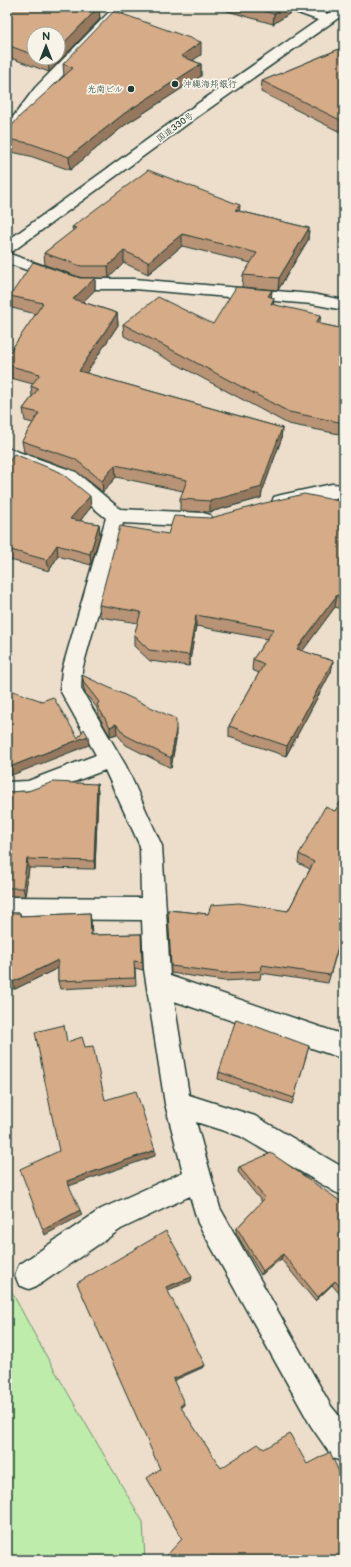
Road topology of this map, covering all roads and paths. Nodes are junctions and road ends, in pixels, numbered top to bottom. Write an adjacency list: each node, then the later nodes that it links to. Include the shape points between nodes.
1 (122, 7): 5 (main road, via 105,14 40,91)
2 (295, 7): 4 (main road)
3 (344, 8): 4 (main road, 国道330号)
4 (328, 19): 6 (main road, 国道330号)
5 (7, 135)
6 (7, 248)
7 (7, 258): 8 (main road, via 80,284 134,284 312,299)
8 (344, 305)
9 (7, 454): 12 (main road, via 69,477)
10 (344, 492): 11 (main road, via 332,491)
11 (264, 506)
12 (116, 516): 13 (main road, via 210,521); 14 (main road, via 72,670 70,690)
13 (217, 519)
14 (110, 759): 15 (main road, via 29,790); 17 (main road, via 151,846)
15 (7, 791)
16 (7, 908): 17 (main road)
17 (153, 909): 18 (main road)
18 (158, 984): 19 (main road); 20 (main road)
19 (338, 1045)
20 (178, 1104): 21 (main road); 22 (main road, via 246,1125)
21 (198, 1179): 23 (main road, via 110,1219); 24 (main road, via 208,1213 322,1416)
22 (344, 1183)
23 (29, 1275)
24 (344, 1447)

